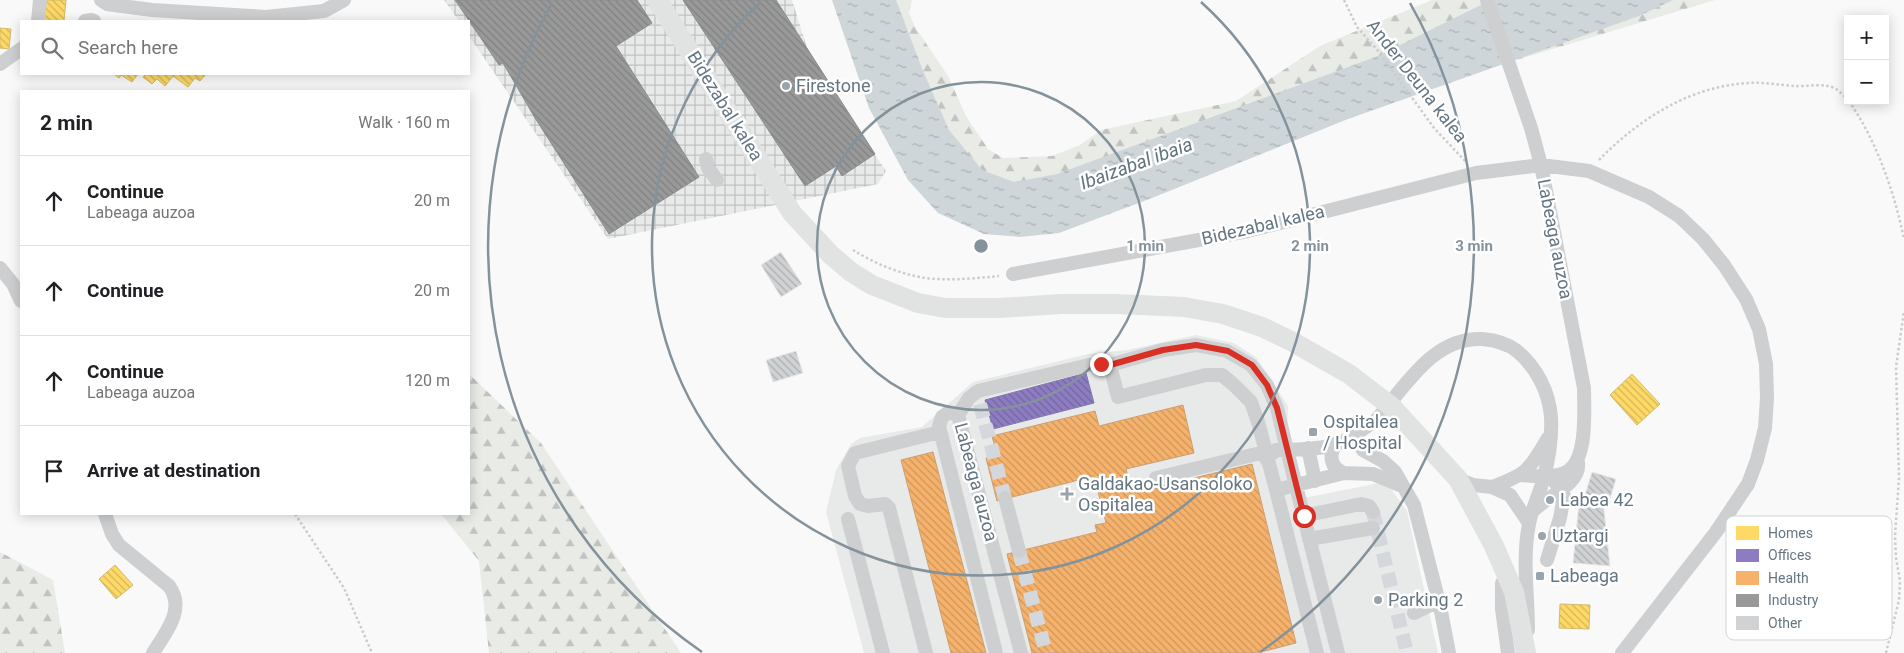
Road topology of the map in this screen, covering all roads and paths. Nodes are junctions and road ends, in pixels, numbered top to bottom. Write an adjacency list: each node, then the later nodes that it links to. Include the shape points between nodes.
1 (40, 0): 7 (street)
2 (100, 0): 3 (street, via 107,4 152,10 266,17 324,11)
3 (344, 0)
4 (657, 0): 38 (highway, Bidezabal kalea, via 792,213 831,255 872,285 918,303 945,308 1117,304 1184,306 1223,314 1262,327 1349,374 1392,407)
5 (1344, 0): 15 (path, Ander Deuna kalea, via 1357,27 1434,128)
6 (1487, 0): 13 (street)
7 (38, 20)
8 (20, 50): 9 (street)
9 (0, 64)
10 (1844, 95): 14 (path, via 1836,88 1827,86 1750,82 1724,86 1677,102 1640,123)
11 (1852, 105): 17 (path, via 1880,157)
12 (706, 158): 16 (street, via 708,168)
13 (1541, 165): 14 (street, Labeaga auzoa); 15 (street, Bidezabal kalea); 33 (street, Labeaga auzoa, via 1584,388 1584,417)
14 (1589, 171): 50 (street, Labeaga auzoa, via 1649,197 1679,216 1704,239 1746,299 1759,329 1766,364 1765,428 1748,484)
15 (1476, 173): 20 (street, Bidezabal kalea, via 1248,231)
16 (717, 180)
17 (1904, 239)
18 (845, 246): 20 (path, via 868,260 936,279)
19 (0, 268): 21 (street)
20 (1013, 274)
21 (20, 299)
22 (1904, 311): 62 (path, via 1896,368 1899,478 1896,558 1900,600)
23 (1110, 365): 24 (street, Labeaga auzoa, via 1089,366 979,398 969,398); 30 (street, Labeaga auzoa, via 1163,350 1196,345 1228,351 1252,365 1267,385 1277,408); 32 (street, via 1118,397 1206,375 1222,375 1251,402)
24 (958, 415): 26 (street, via 950,412 942,417); 69 (street, Labeaga auzoa)
25 (1375, 420): 27 (street, via 1424,363 1451,345 1472,339 1490,340 1510,346 1528,360 1546,396); 28 (street); 31 (street)
26 (940, 432): 67 (street, via 855,453 848,466 860,504 885,504 889,508); 68 (street, Labeaga auzoa)
27 (1551, 433): 35 (street, via 1535,460); 36 (street)
28 (1342, 441): 29 (street); 31 (street, via 1358,443); 34 (street, via 1332,452 1332,463 1339,471)
29 (1308, 448): 30 (street); 39 (street)
30 (1287, 450): 32 (street, via 1276,450); 40 (street, Labeaga auzoa)
31 (1364, 450): 34 (street, via 1362,466); 41 (street, via 1395,472)
32 (1266, 456): 37 (street); 43 (street)
33 (1577, 460): 36 (street, via 1568,472); 44 (street, Labeaga auzoa, via 1577,473 1572,482)
34 (1349, 473): 39 (street); 41 (street, via 1373,474)
35 (1521, 475): 36 (street); 42 (street)
36 (1548, 476): 44 (street); 52 (street)
37 (1156, 478)
38 (1458, 479): 42 (street, via 1473,485); 56 (highway, Bidezabal kalea)
39 (1315, 481): 40 (street)
40 (1295, 485): 43 (street); 49 (street)
41 (1402, 486): 60 (street, via 1414,505)
42 (1492, 486): 52 (street, via 1510,495)
43 (1276, 490): 70 (street)
44 (1561, 490): 52 (street, Labeaga auzoa, via 1541,502); 58 (street, via 1564,496 1560,518)
45 (1005, 498): 57 (street)
46 (1373, 512): 49 (street, via 1369,506 1361,504)
47 (105, 515): 64 (street, via 119,545 175,594 173,619)
48 (296, 515): 65 (path, via 344,588)
49 (1304, 516): 55 (street)
50 (1727, 516)
51 (1726, 517): 76 (street, Labeaga auzoa)
52 (1530, 518): 75 (street, via 1526,542)
53 (848, 519): 66 (street)
54 (1374, 528): 55 (street)
55 (1309, 539): 71 (street)
56 (1494, 546): 59 (highway); 75 (highway, via 1514,592)
57 (1019, 551)
58 (1548, 560)
59 (1502, 583): 73 (street); 74 (highway)
60 (1439, 601): 61 (street); 72 (street)
61 (1414, 613)
62 (1892, 630)
63 (1889, 640): 77 (path)
64 (154, 653)
65 (372, 653)
66 (884, 653)
67 (926, 653)
68 (996, 653)
69 (1021, 653)
70 (1317, 653)
71 (1338, 653)
72 (1449, 653)
73 (1508, 653)
74 (1517, 653)
75 (1527, 653)
76 (1622, 653)
77 (1886, 653)

